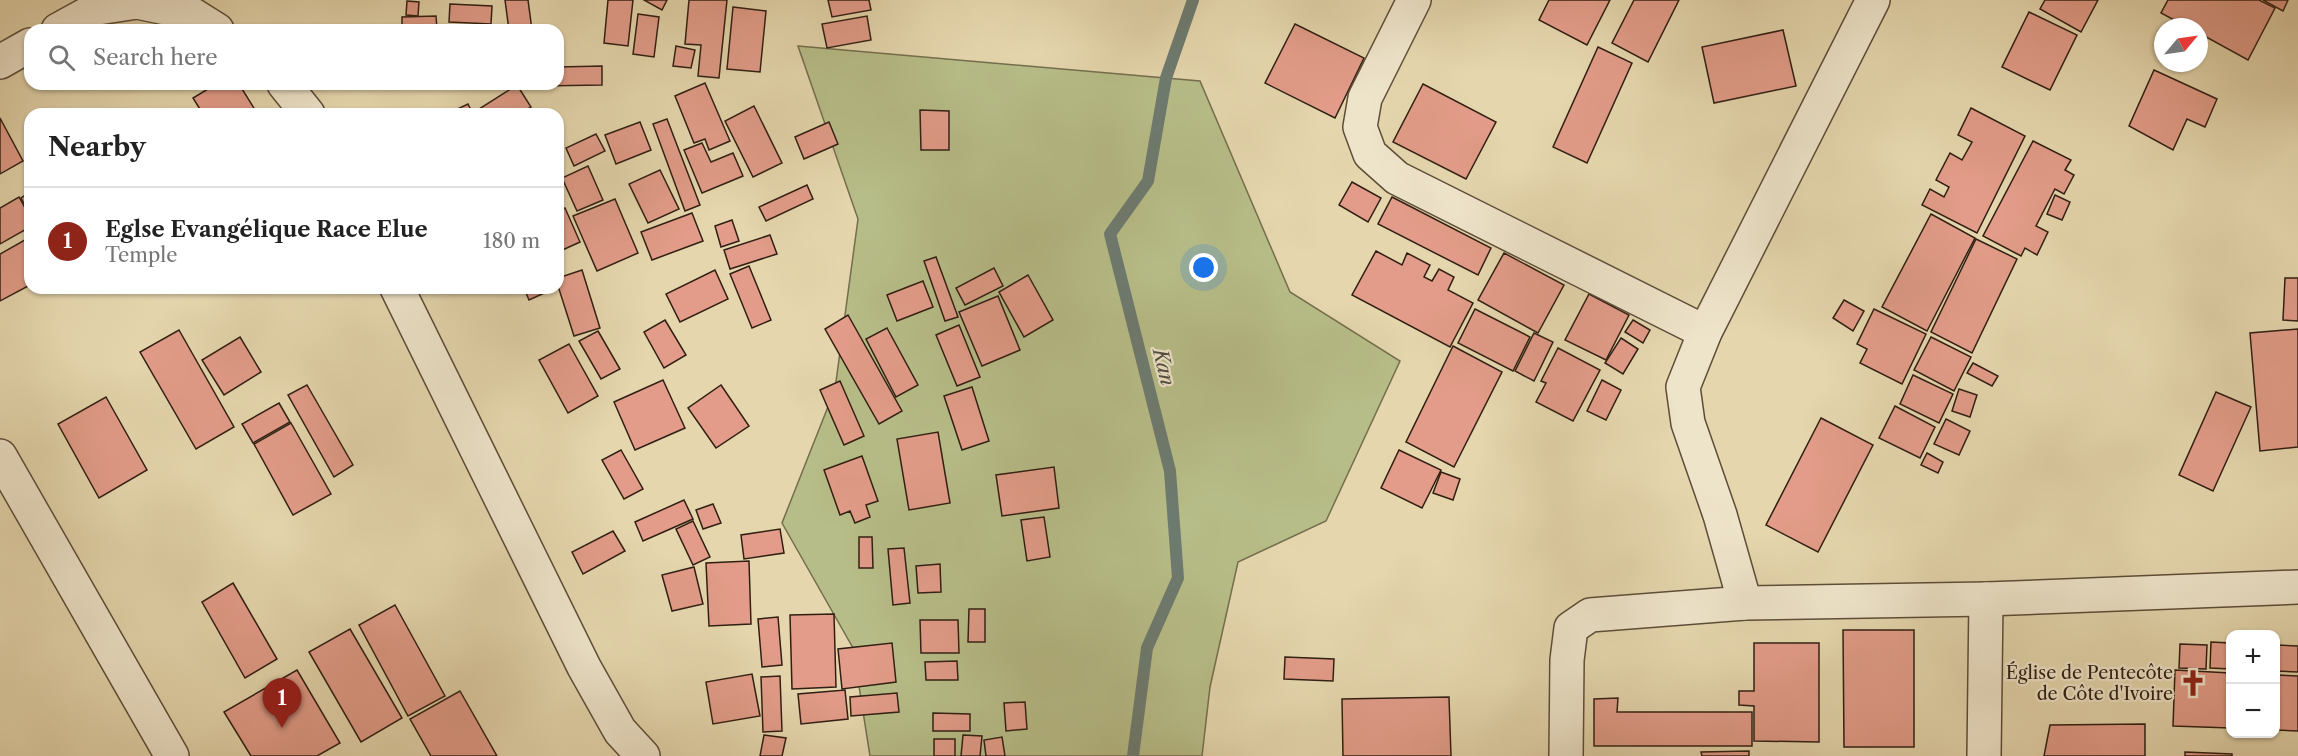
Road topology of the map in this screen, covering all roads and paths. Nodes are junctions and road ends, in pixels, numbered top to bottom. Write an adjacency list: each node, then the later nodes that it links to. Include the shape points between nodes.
1 (1414, 0): 10 (street, via 1365,98 1360,127 1370,154 1397,178)
2 (1873, 0): 10 (street)
3 (69, 24): 4 (street, via 98,8 137,2 190,13)
4 (207, 24)
5 (24, 48): 6 (street)
6 (0, 62)
7 (289, 90): 8 (street)
8 (303, 108)
9 (400, 294): 16 (street, via 584,668 620,731)
10 (1705, 332): 14 (street, via 1683,387 1688,423)
11 (0, 456): 15 (street)
12 (2298, 587): 13 (street)
13 (1986, 599): 14 (street); 18 (street)
14 (1745, 603): 17 (street, via 1590,615 1571,628)
15 (172, 756)
16 (643, 756)
17 (1566, 756)
18 (1984, 756)

